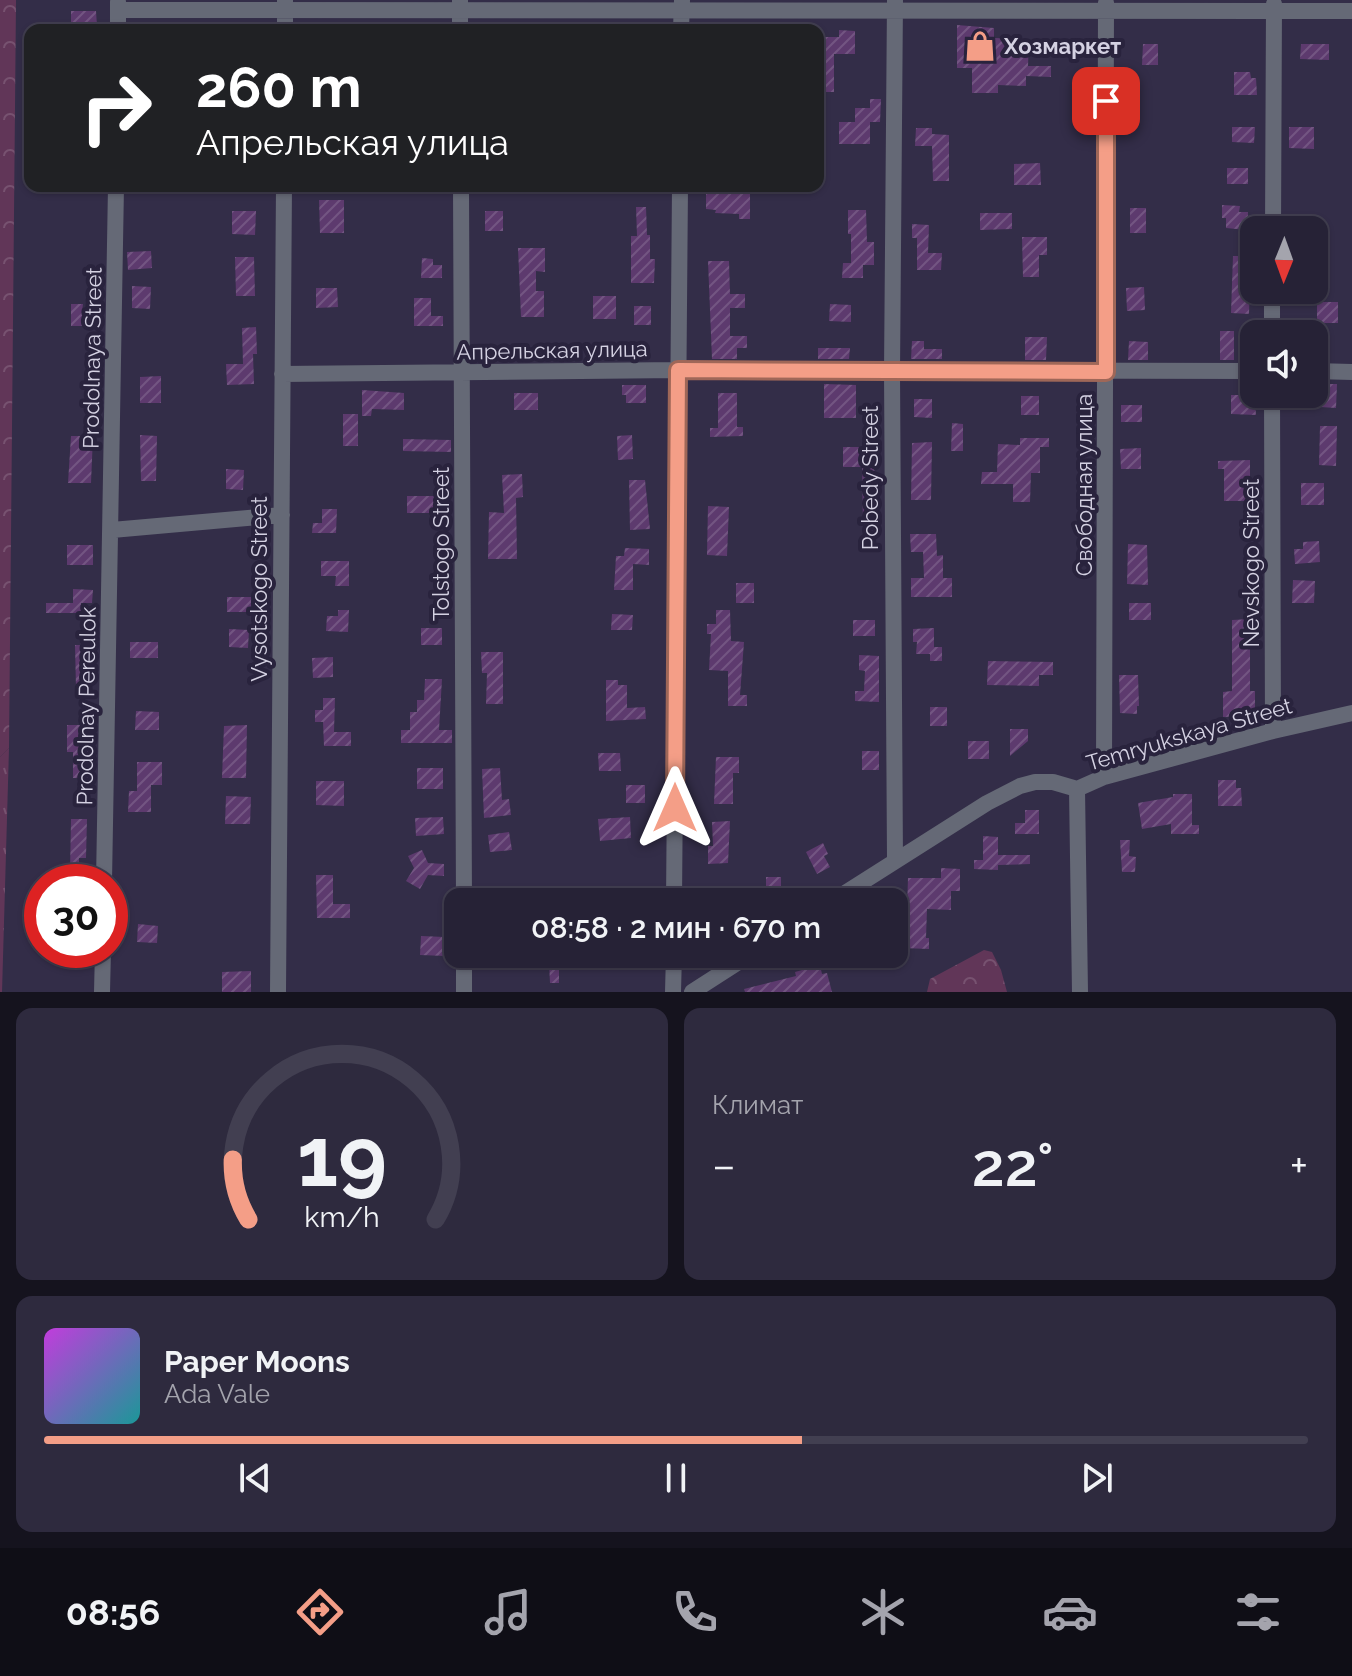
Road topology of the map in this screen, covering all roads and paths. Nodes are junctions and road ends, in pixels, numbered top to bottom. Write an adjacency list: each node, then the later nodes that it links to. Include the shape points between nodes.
1 (118, 5): 2 (street)
2 (285, 5): 3 (street)
3 (460, 5): 4 (street)
4 (682, 5): 6 (street)
5 (1054, 5): 6 (street); 7 (street)
6 (895, 6): 18 (street, Pobedy Street)
7 (1106, 6): 8 (street); 19 (street, Свободная улица)
8 (1274, 6): 9 (street); 14 (street)
9 (1352, 11)
10 (116, 192): 25 (street, Prodolnaya Street)
11 (284, 192): 21 (street, Vysotskogo Street)
12 (461, 192): 22 (street, Tolstogo Street)
13 (680, 192): 15 (street)
14 (1273, 216)
15 (678, 370): 18 (street, Апрельская улица); 22 (street, Апрельская улица); 33 (street)
16 (1240, 371): 19 (street, Апрельская улица)
17 (1328, 371): 20 (street)
18 (892, 372): 19 (street, Апрельская улица); 30 (street, Pobedy Street)
19 (1106, 372): 28 (street, Свободная улица)
20 (1352, 372)
21 (282, 374): 22 (street, Апрельская улица); 24 (street, Vysotskogo Street)
22 (462, 374): 32 (street, Tolstogo Street)
23 (1272, 408): 27 (street, Nevskogo Street)
24 (282, 515): 25 (street); 40 (street, Vysotskogo Street)
25 (112, 530): 31 (street, Prodolnay Pereulok)
26 (1352, 713): 27 (street, Temryukskaya Street)
27 (1273, 731): 28 (street, Temryukskaya Street)
28 (1104, 777): 29 (street, Temryukskaya Street)
29 (1077, 789): 30 (street, Temryukskaya Street, via 1053,782 1020,786); 44 (street)
30 (895, 861): 34 (street, Temryukskaya Street)
31 (104, 864)
32 (464, 888)
33 (674, 888)
34 (853, 888)
35 (103, 968): 39 (street)
36 (464, 968): 41 (street)
37 (674, 968): 42 (street)
38 (729, 968): 43 (street)
39 (102, 992)
40 (278, 992)
41 (464, 992)
42 (673, 992)
43 (692, 992)
44 (1080, 992)

